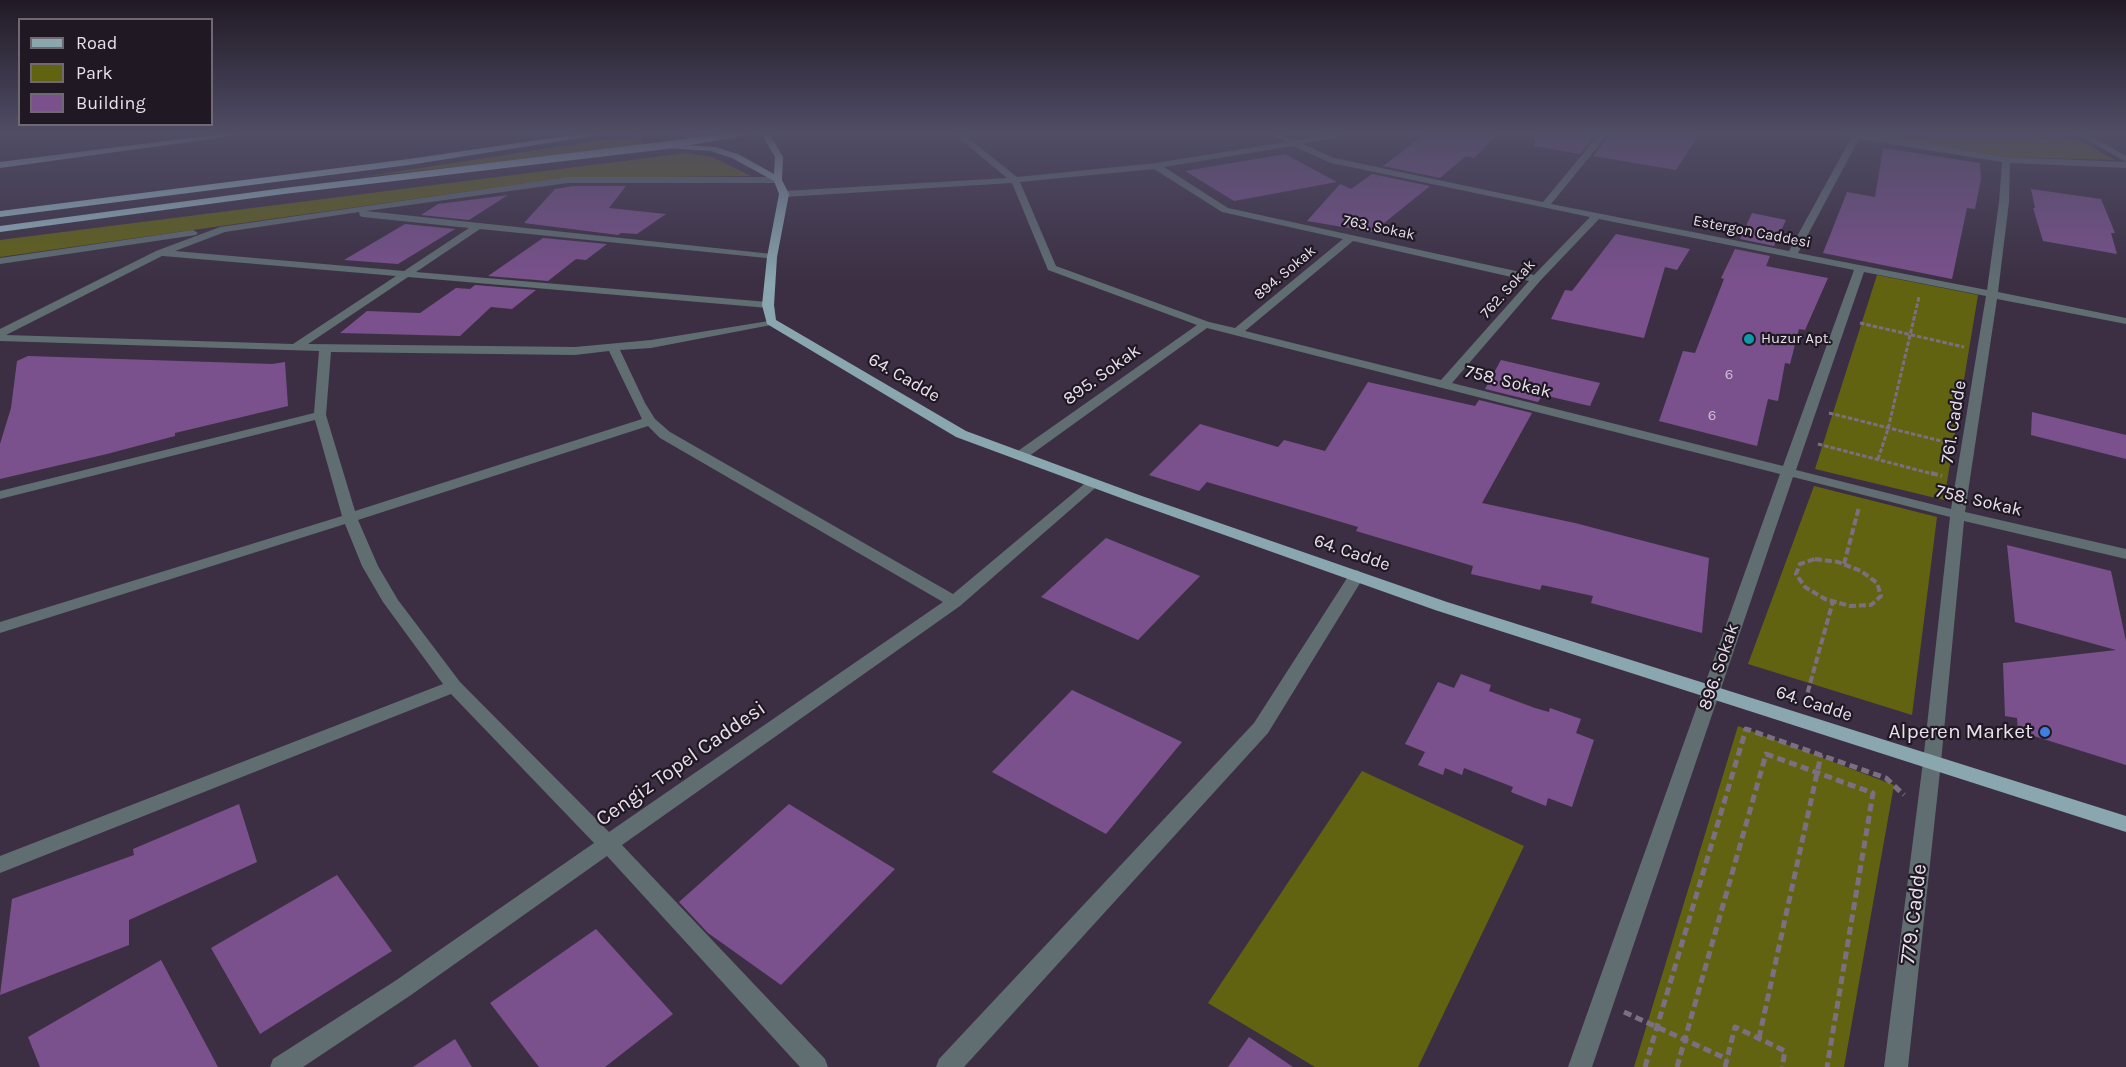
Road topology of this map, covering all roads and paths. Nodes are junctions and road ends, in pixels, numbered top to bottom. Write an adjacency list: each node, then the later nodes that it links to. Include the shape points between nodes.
1 (246, 183): 17 (highway)
2 (354, 183): 20 (highway)
3 (547, 183): 16 (street)
4 (653, 183): 14 (street)
5 (775, 183): 14 (main road)
6 (781, 183): 14 (main road)
7 (922, 183): 14 (street)
8 (1016, 183): 36 (street, 758. Sokak, via 1052,268)
9 (1182, 183): 22 (street, 763. Sokak, via 1225,210)
10 (1437, 183): 15 (street, Estergon Caddesi)
11 (1564, 183): 15 (street)
12 (1831, 183): 24 (street)
13 (2005, 183): 31 (street, 761. Cadde)
14 (781, 187): 25 (main road)
15 (1545, 206): 18 (street, Estergon Caddesi)
16 (338, 211): 19 (street); 21 (street)
17 (0, 214)
18 (1597, 216): 24 (street, Estergon Caddesi); 29 (street, 762. Sokak)
19 (478, 226): 25 (street); 28 (street)
20 (0, 229)
21 (223, 229): 23 (street); 26 (street)
22 (1352, 237): 29 (street, 763. Sokak); 37 (street, 894. Sokak)
23 (160, 253): 28 (street); 38 (street)
24 (1792, 255): 27 (street, Estergon Caddesi)
25 (772, 257): 32 (main road)
26 (0, 261)
27 (1860, 269): 31 (street, Estergon Caddesi); 33 (street, 896. Sokak)
28 (404, 274): 32 (street); 41 (street)
29 (1536, 279): 45 (street, 762. Sokak)
30 (1921, 288): 39 (path)
31 (1992, 294): 34 (street, Estergon Caddesi); 44 (street, 761. Cadde)
32 (768, 305): 35 (main road)
33 (1842, 320): 39 (path); 46 (street, 896. Sokak)
34 (2126, 321)
35 (771, 322): 43 (street); 52 (main road, 64. Cadde, via 961,434)
36 (1205, 324): 37 (street, 758. Sokak); 52 (street, 895. Sokak)
37 (1238, 332): 45 (street, 758. Sokak)
38 (0, 333)
39 (1912, 336): 44 (path); 49 (path)
40 (0, 338): 41 (street)
41 (296, 347): 42 (street)
42 (325, 348): 43 (street, via 539,352); 47 (street)
43 (612, 348): 48 (street)
44 (1983, 352): 51 (street, 761. Cadde)
45 (1444, 384): 54 (street, 758. Sokak)
46 (1810, 408): 49 (path); 50 (street, 896. Sokak)
47 (320, 415): 58 (street); 60 (street)
48 (650, 421): 60 (street); 65 (street, via 689,450)
49 (1888, 429): 51 (path); 53 (path)
50 (1800, 440): 53 (path); 54 (street, 896. Sokak)
51 (1968, 448): 55 (street, 761. Cadde)
52 (1020, 456): 56 (main road, 64. Cadde)
53 (1878, 459): 55 (path)
54 (1788, 472): 57 (street, 758. Sokak); 68 (street, 896. Sokak)
55 (1963, 481): 59 (street, 761. Cadde)
56 (1094, 483): 63 (main road, 64. Cadde); 65 (street, Cengiz Topel Caddesi)
57 (1864, 491): 59 (street, 758. Sokak); 62 (path)
58 (0, 495)
59 (1958, 515): 61 (street, 758. Sokak); 72 (street, 761. Cadde)
60 (350, 518): 66 (street); 67 (street, via 370,566 391,602)
61 (2126, 554)
62 (1844, 564): 64 (path, via 1815,559 1800,564 1796,574 1805,587); 64 (path, via 1877,584 1881,596 1871,604 1850,606)
63 (1357, 575): 68 (main road, 64. Cadde, via 1441,606); 85 (street, via 1261,728)
64 (1833, 601): 69 (path)
65 (954, 602): 76 (street, Cengiz Topel Caddesi)
66 (0, 628)
67 (454, 686): 76 (street); 77 (street)
68 (1710, 691): 69 (main road, 64. Cadde); 78 (street, 896. Sokak)
69 (1801, 720): 70 (main road, 64. Cadde)
70 (1827, 728): 71 (path); 72 (main road, 64. Cadde)
71 (1821, 755): 73 (path); 74 (path, via 1886,778); 79 (path, via 1746,729)
72 (1932, 762): 75 (main road, 64. Cadde); 92 (street, 779. Cadde)
73 (1817, 772): 80 (path); 81 (path, via 1766,754); 91 (path, via 1874,793)
74 (1907, 797)
75 (2126, 824)
76 (608, 844): 83 (street, Cengiz Topel Caddesi, via 403,988); 84 (street)
77 (0, 865)
78 (1603, 1002): 79 (path); 86 (street, 896. Sokak)
79 (1657, 1027): 81 (path); 87 (path)
80 (1759, 1038): 82 (path, via 1735,1027); 90 (path, via 1785,1051)
81 (1685, 1039): 82 (path); 88 (path)
82 (1727, 1059): 89 (path)
83 (282, 1067)
84 (816, 1067)
85 (948, 1067)
86 (1580, 1067)
87 (1645, 1067)
88 (1677, 1067)
89 (1725, 1067)
90 (1782, 1067)
91 (1827, 1067)
92 (1896, 1067)

